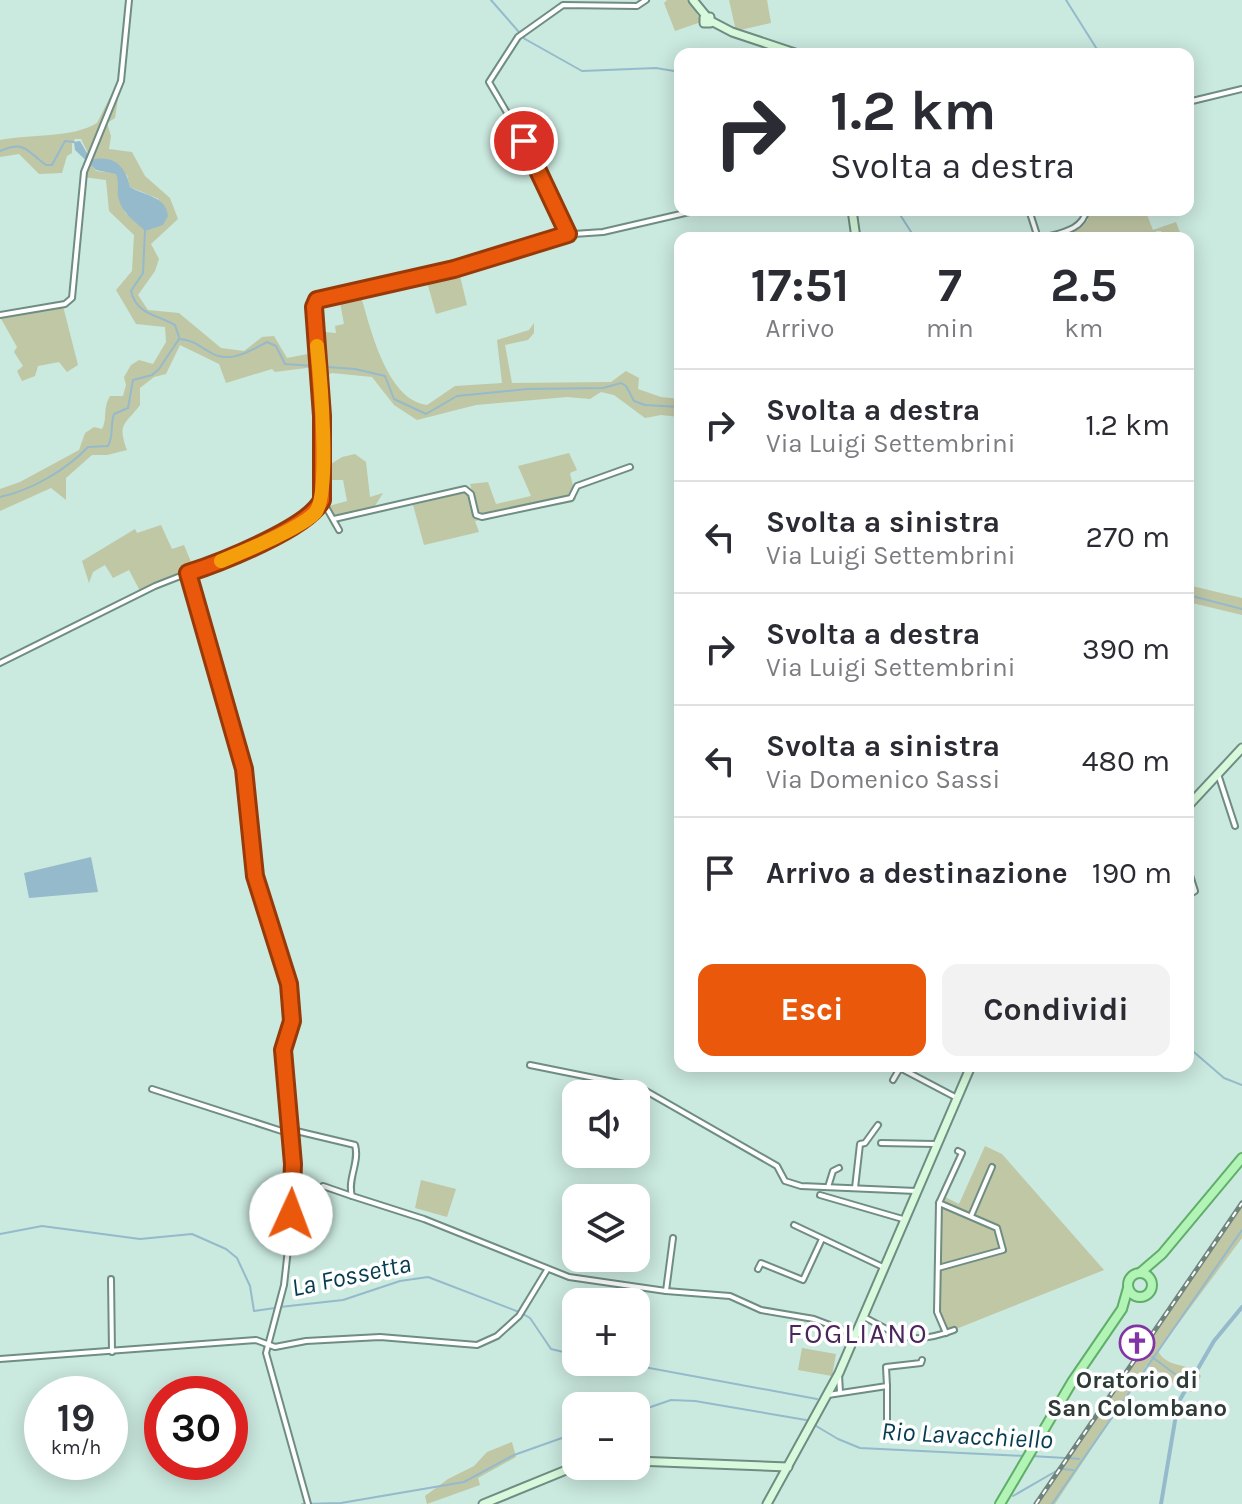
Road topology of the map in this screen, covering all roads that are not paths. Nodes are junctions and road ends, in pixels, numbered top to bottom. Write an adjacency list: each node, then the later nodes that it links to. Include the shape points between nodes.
1 (129, 0): 11 (street, via 121,81 86,164 72,298 65,304)
2 (646, 0): 10 (street, via 637,6 571,3 555,10 518,37 489,82 537,164)
3 (695, 3): 4 (street, via 707,20)
4 (781, 48)
5 (1242, 89): 6 (street)
6 (1194, 101)
7 (674, 216): 10 (street, via 603,232)
8 (1085, 216): 9 (street, via 1077,226)
9 (1058, 232)
10 (568, 234): 13 (street, via 430,275 320,298 314,307)
11 (0, 315)
12 (630, 467): 14 (street, via 577,486 571,498 482,517 476,515 465,489)
13 (322, 500): 14 (street); 16 (street, via 310,517)
14 (334, 519): 15 (street)
15 (339, 530)
16 (188, 573): 17 (street); 30 (street, via 244,769 255,876 289,984 292,1021 283,1050)
17 (0, 663)
18 (1241, 753): 19 (street)
19 (1218, 774): 20 (street); 21 (street)
20 (1194, 800)
21 (1235, 826)
22 (530, 1065): 38 (street, via 639,1087 777,1166 788,1182)
23 (897, 1072): 26 (street)
24 (909, 1072): 28 (street)
25 (968, 1072): 28 (street)
26 (893, 1080)
27 (152, 1089): 30 (street, via 258,1126)
28 (957, 1098): 32 (street)
29 (878, 1125): 39 (street, via 860,1144)
30 (291, 1132): 42 (street, via 355,1145); 65 (street, via 288,1258)
31 (881, 1143): 32 (street)
32 (938, 1145): 40 (street)
33 (958, 1151): 43 (street, via 962,1153)
34 (1242, 1158): 49 (main road)
35 (992, 1167): 44 (street)
36 (839, 1168): 38 (street)
37 (323, 1186): 42 (street)
38 (828, 1187): 39 (street)
39 (855, 1188): 40 (street)
40 (919, 1191): 45 (street)
41 (820, 1195): 45 (street)
42 (352, 1196): 52 (street)
43 (939, 1203): 44 (street); 51 (street)
44 (971, 1217): 51 (street, via 997,1228 1003,1250)
45 (906, 1220): 50 (street)
46 (794, 1225): 48 (street)
47 (673, 1238): 58 (street)
48 (822, 1239): 50 (street); 53 (street, via 803,1280 761,1263)
49 (1162, 1254): 54 (main road); 56 (main road)
50 (885, 1268): 61 (street)
51 (938, 1268): 63 (street, via 937,1312)
52 (548, 1269): 58 (street, via 572,1278); 65 (street, via 519,1316 477,1345 380,1337)
53 (758, 1269)
54 (1141, 1272): 56 (main road); 57 (main road, via 1130,1278)
55 (111, 1279): 66 (street)
56 (1152, 1282): 59 (main road, via 1151,1291)
57 (1128, 1288): 59 (main road); 60 (main road)
58 (666, 1291): 64 (street, via 730,1296 761,1310 814,1319)
59 (1141, 1297): 60 (main road)
60 (1118, 1315): 80 (main road)
61 (864, 1317): 63 (street, via 916,1340); 64 (street)
62 (954, 1330): 63 (street)
63 (946, 1333)
64 (856, 1335): 69 (street)
65 (267, 1344): 66 (street, via 256,1340); 77 (street, via 268,1369)
66 (112, 1352): 67 (street)
67 (0, 1359)
68 (922, 1360): 70 (street, via 886,1367)
69 (839, 1373): 71 (street); 72 (street)
70 (887, 1386): 71 (street); 73 (street)
71 (840, 1392): 72 (street)
72 (827, 1396): 75 (street)
73 (887, 1434)
74 (650, 1462): 75 (street)
75 (788, 1467): 79 (street)
76 (562, 1472): 78 (street)
77 (308, 1503)
78 (483, 1504)
79 (767, 1504)
80 (1000, 1504)

